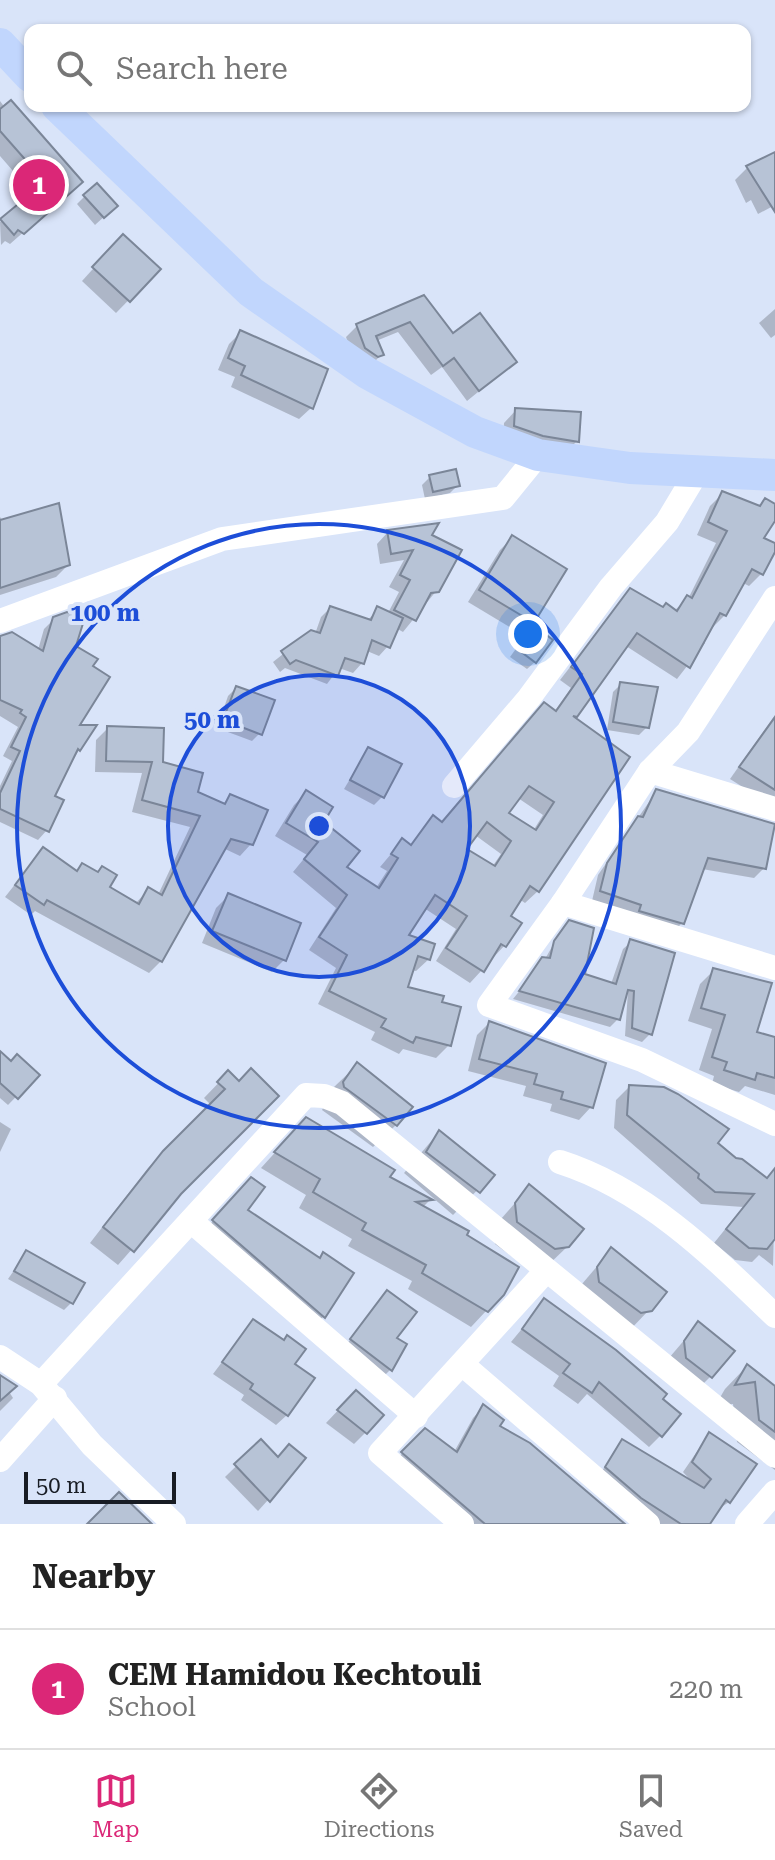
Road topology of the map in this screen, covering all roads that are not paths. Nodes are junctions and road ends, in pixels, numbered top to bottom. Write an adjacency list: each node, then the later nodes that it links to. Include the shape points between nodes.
1 (0, 44): 2 (main road)
2 (24, 70)
3 (63, 112): 4 (main road, via 251,292 300,329 461,425)
4 (538, 455): 5 (main road); 8 (street, via 503,498 222,539)
5 (697, 472): 6 (main road); 10 (street, via 667,522)
6 (775, 475)
7 (775, 598): 9 (street, via 688,732)
8 (0, 621)
9 (650, 771): 11 (street); 12 (street)
10 (454, 786)
11 (775, 809)
12 (563, 903): 13 (street); 14 (street, via 489,1005 642,1060)
13 (775, 968)
14 (774, 1125)
15 (560, 1162): 18 (street, via 596,1174 684,1232)
16 (191, 1221): 17 (street, via 306,1095 324,1096 342,1103); 21 (street); 22 (street)
17 (546, 1271): 20 (street); 23 (street)
18 (775, 1316)
19 (0, 1357): 21 (street)
20 (462, 1364): 22 (street); 28 (street)
21 (48, 1391): 24 (street); 26 (street, via 92,1445)
22 (416, 1416): 27 (street, via 380,1453)
23 (775, 1456)
24 (0, 1460)
25 (775, 1492): 29 (street)
26 (174, 1524)
27 (462, 1524)
28 (648, 1524)
29 (747, 1524)

